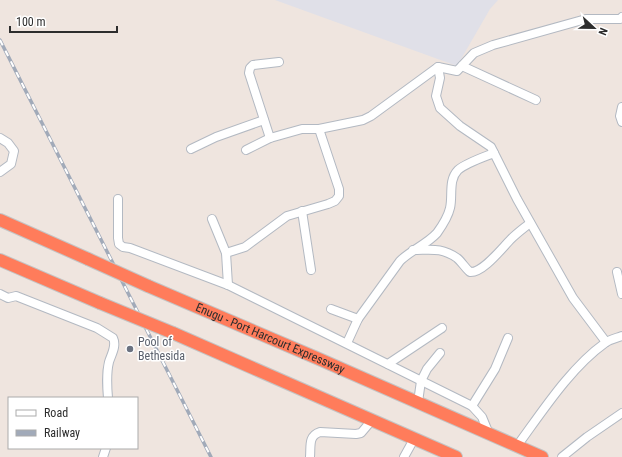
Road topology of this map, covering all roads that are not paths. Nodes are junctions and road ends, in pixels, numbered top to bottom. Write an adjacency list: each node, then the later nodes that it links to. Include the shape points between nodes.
1 (622, 17): 3 (street, via 586,19 494,45 474,53)
2 (279, 62): 7 (street, via 250,68 249,73)
3 (462, 66): 4 (street, via 457,71); 5 (street)
4 (438, 67): 9 (street, via 371,116); 14 (street, via 440,78 436,96 440,108 460,126 486,142)
5 (536, 100)
6 (622, 107): 8 (street)
7 (264, 120): 11 (street); 12 (street)
8 (622, 122)
9 (319, 129): 11 (street, via 302,129); 17 (street, via 340,196 328,204)
10 (0, 138): 15 (street, via 14,151 11,164)
11 (270, 138): 13 (street)
12 (191, 149)
13 (246, 150)
14 (494, 152): 20 (street); 21 (street, via 463,167 454,175 449,210 444,221 437,233)
15 (0, 172)
16 (118, 199): 26 (street, via 119,244)
17 (302, 211): 22 (street, via 288,216 245,247); 24 (street)
18 (212, 219): 22 (street)
19 (0, 220): 40 (highway, Enugu - Port Harcourt Expressway, bridge)
20 (530, 223): 21 (street, via 474,272 470,272 456,258 441,250); 34 (street, via 573,298)
21 (413, 250): 30 (street, via 400,261)
22 (226, 253): 26 (street)
23 (0, 260): 43 (highway, bridge)
24 (311, 270)
25 (618, 272): 28 (street)
26 (228, 285): 35 (street)
27 (0, 294): 39 (street, via 8,298 15,296 24,299 97,328 113,338 115,344 106,380)
28 (622, 294)
29 (331, 309): 30 (street)
30 (358, 319): 35 (street)
31 (442, 328): 37 (street)
32 (622, 336): 34 (street)
33 (508, 338): 41 (street, via 495,369)
34 (606, 342): 46 (street, via 580,364)
35 (347, 343): 37 (street)
36 (440, 353): 38 (street)
37 (388, 364): 38 (street)
38 (421, 381): 40 (street); 41 (street)
39 (108, 397)
40 (418, 402): 44 (highway, Enugu - Port Harcourt Expressway)
41 (472, 406): 44 (street, via 482,417)
42 (622, 413): 51 (street)
43 (372, 420): 45 (highway); 47 (street, via 361,433 315,434 311,441)
44 (488, 434): 46 (highway, Enugu - Port Harcourt Expressway)
45 (414, 438): 48 (street); 49 (highway)
46 (517, 446): 50 (highway, Enugu - Port Harcourt Expressway)
47 (310, 457)
48 (404, 457)
49 (456, 457)
50 (542, 457)
51 (562, 457)

